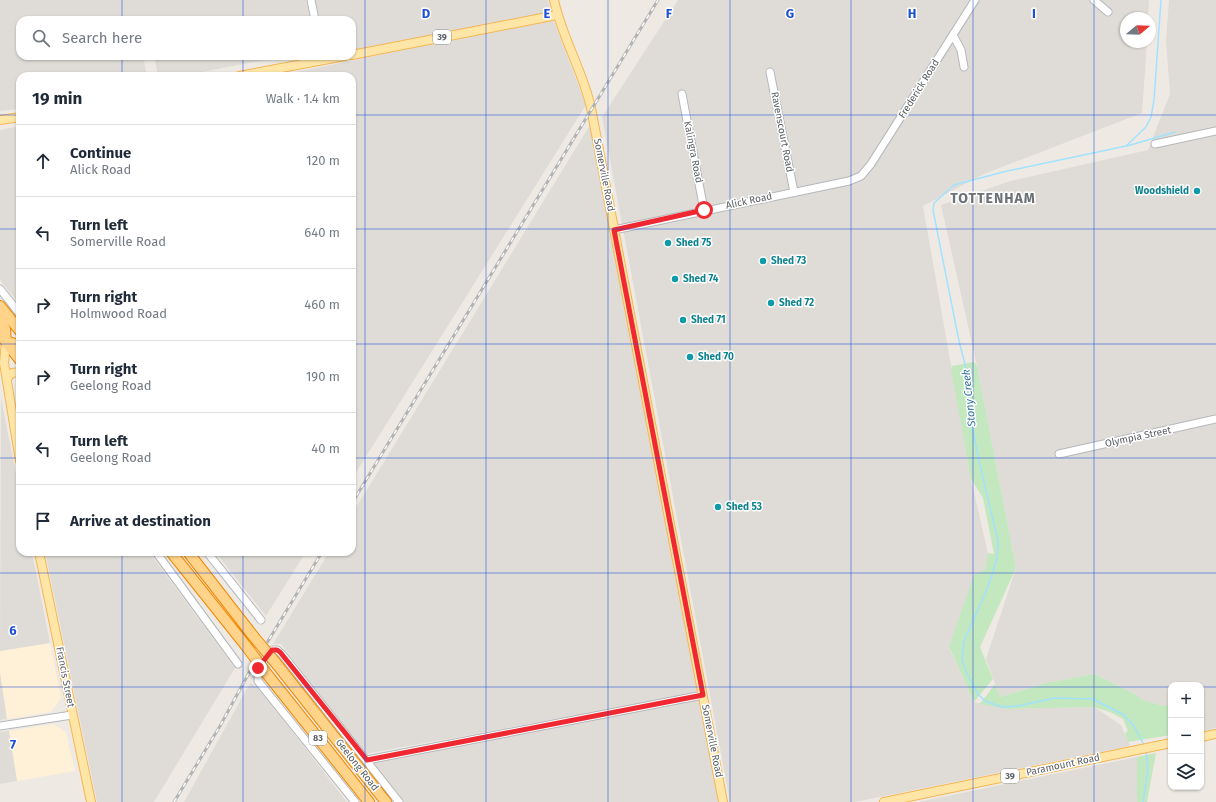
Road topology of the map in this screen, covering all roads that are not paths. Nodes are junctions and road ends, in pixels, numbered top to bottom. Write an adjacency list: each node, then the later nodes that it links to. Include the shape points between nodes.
1 (311, 0): 7 (street)
2 (554, 0): 6 (main road, Somerville Road)
3 (975, 0): 8 (street, Frederick Road)
4 (1094, 0): 5 (street)
5 (1108, 12)
6 (558, 15): 9 (main road, 39); 22 (main road, Somerville Road, via 590,104)
7 (313, 16)
8 (953, 35): 11 (street); 19 (street, Frederick Road)
9 (356, 54)
10 (313, 60): 12 (main road)
11 (964, 67)
12 (257, 72)
13 (770, 72): 20 (street, Ravenscourt Road)
14 (682, 94): 21 (street, Kalingra Road)
15 (16, 118): 16 (main road)
16 (0, 120)
17 (1216, 131): 18 (street)
18 (1155, 144)
19 (861, 176): 20 (street, Alick Road, via 849,181)
20 (794, 192): 21 (street, Alick Road)
21 (704, 210): 22 (street, Alick Road)
22 (614, 230): 45 (main road, Somerville Road)
23 (0, 289): 25 (street)
24 (0, 306): 27 (highway)
25 (16, 309)
26 (0, 319): 28 (highway, via 6,329)
27 (16, 326)
28 (3, 341): 29 (highway); 30 (highway); 33 (main road)
29 (16, 345)
30 (16, 356)
31 (0, 368): 34 (main road)
32 (16, 372): 33 (main road)
33 (7, 378): 34 (main road)
34 (7, 391): 36 (main road)
35 (1216, 420): 37 (street, Olympia Street)
36 (16, 426)
37 (1059, 454)
38 (40, 556): 46 (main road, Francis Street)
39 (159, 556): 44 (street)
40 (175, 556): 55 (highway, Geelong Road / 83, bridge)
41 (191, 556): 56 (highway, Geelong Road / 83, bridge)
42 (210, 556): 43 (street)
43 (261, 620)
44 (238, 664)
45 (703, 695): 51 (street); 59 (main road, Somerville Road)
46 (72, 714): 47 (street); 53 (main road, Francis Street)
47 (0, 726)
48 (1216, 734): 49 (main road)
49 (1204, 736)
50 (1168, 744): 60 (main road, Paramount Road / 39)
51 (367, 760): 52 (street, Geelong Road); 54 (street, Geelong Road, via 280,652 270,652 257,671 258,681)
52 (392, 792): 57 (street, Geelong Road); 58 (street, Geelong Road)
53 (91, 802)
54 (355, 802)
55 (369, 802)
56 (386, 802)
57 (389, 802)
58 (399, 802)
59 (723, 802)
60 (884, 802)

